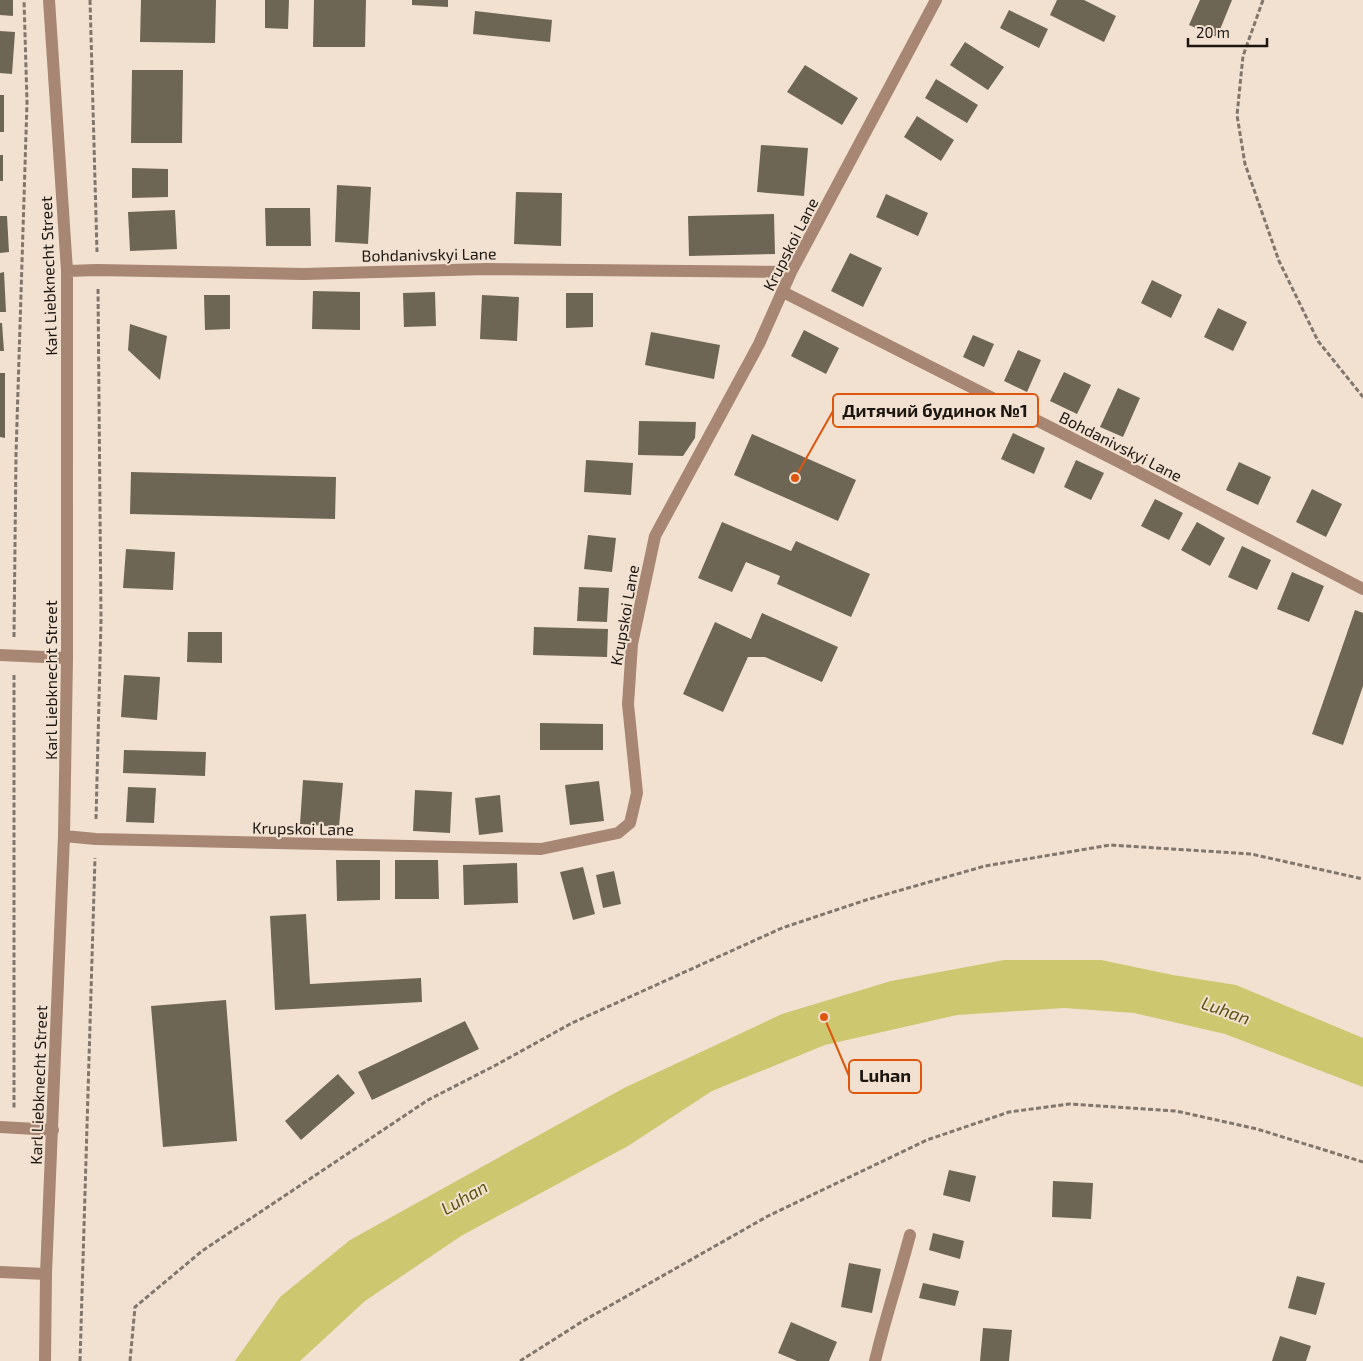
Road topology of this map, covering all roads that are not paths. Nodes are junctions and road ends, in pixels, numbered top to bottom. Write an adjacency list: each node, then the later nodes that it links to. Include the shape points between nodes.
1 (49, 0): 3 (street, Karl Liebknecht Street)
2 (936, 0): 4 (street, Krupskoi Lane)
3 (67, 271): 4 (street, Bohdanivskyi Lane, via 304,274 486,269); 8 (street, Karl Liebknecht Street)
4 (792, 272): 5 (street, Krupskoi Lane)
5 (783, 292): 6 (street, Bohdanivskyi Lane); 9 (street, Krupskoi Lane, via 759,344 655,536 632,644 628,704 637,793 630,823 618,833 541,849)
6 (1363, 589)
7 (0, 655): 8 (street)
8 (67, 658): 9 (street, Karl Liebknecht Street)
9 (64, 836): 11 (street, Karl Liebknecht Street)
10 (0, 1127): 11 (street)
11 (53, 1130): 14 (street, Karl Liebknecht Street)
12 (910, 1236): 16 (street)
13 (0, 1272): 14 (street)
14 (46, 1274): 15 (street, Karl Liebknecht Street)
15 (46, 1361)
16 (875, 1361)

